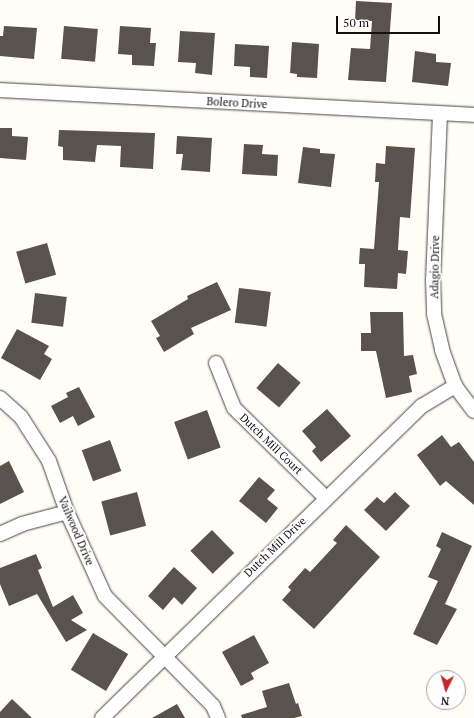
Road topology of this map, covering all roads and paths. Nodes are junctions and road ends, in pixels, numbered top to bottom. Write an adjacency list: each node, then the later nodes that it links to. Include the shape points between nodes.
1 (0, 90): 2 (street, Bolero Drive)
2 (440, 114): 3 (street, Bolero Drive); 5 (street, Adagio Drive, via 433,280 434,314 442,350)
3 (474, 115)
4 (216, 363): 8 (street, Dutch Mill Court, via 234,408)
5 (456, 386): 7 (street, Adagio Drive); 8 (street, Dutch Mill Drive, via 422,406)
6 (0, 398): 9 (street, Vailwood Drive, via 21,416 49,462)
7 (474, 411)
8 (326, 498): 11 (street, Dutch Mill Drive)
9 (66, 512): 10 (street, via 22,524); 11 (street, Vailwood Drive, via 105,596)
10 (0, 534)
11 (165, 654): 12 (street, Dutch Mill Drive); 13 (street, Vailwood Drive, via 213,706)
12 (102, 718)
13 (218, 718)

